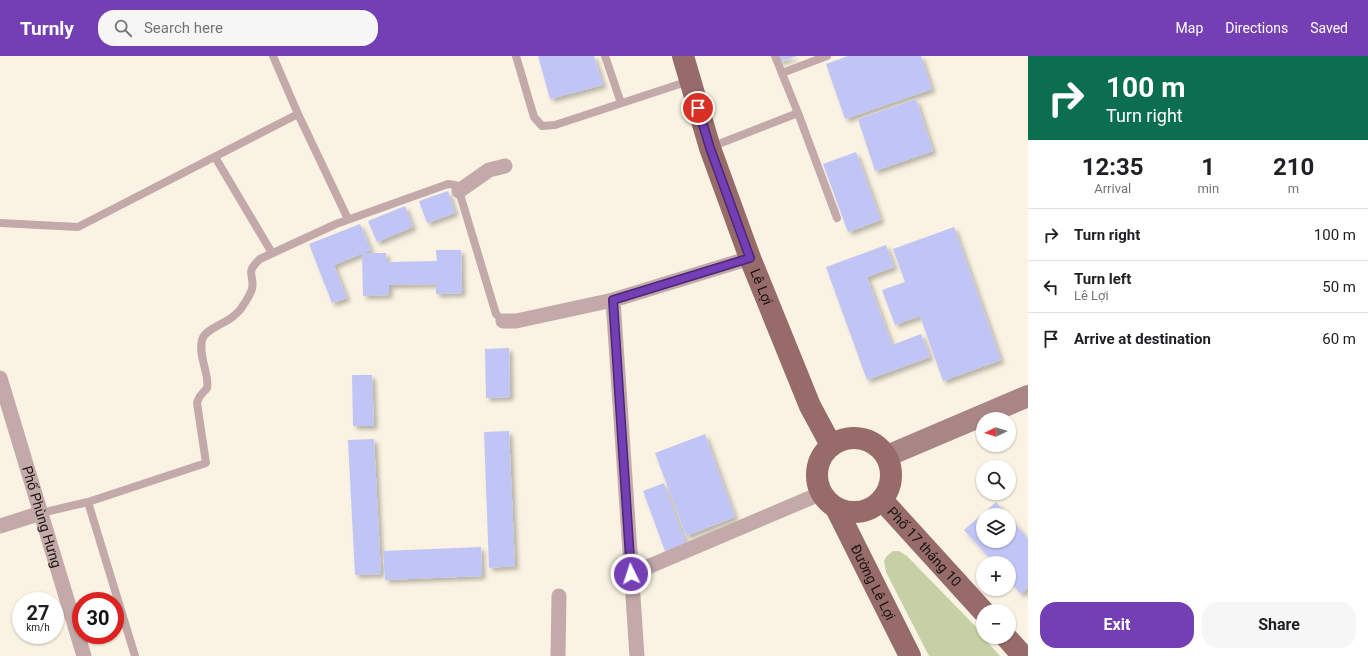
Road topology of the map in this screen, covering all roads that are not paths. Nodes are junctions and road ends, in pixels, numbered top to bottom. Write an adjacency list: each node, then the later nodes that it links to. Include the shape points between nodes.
1 (273, 56): 11 (lane)
2 (516, 56): 9 (lane, via 534,117 542,126 555,125)
3 (605, 56): 9 (lane)
4 (683, 56): 8 (main road, Lê Lợi)
5 (775, 56): 7 (lane)
6 (827, 56): 7 (lane)
7 (782, 72): 10 (lane)
8 (690, 81): 9 (lane); 12 (main road, Lê Lợi)
9 (621, 102)
10 (798, 113): 12 (lane); 16 (lane)
11 (298, 114): 13 (lane); 17 (lane)
12 (710, 148): 20 (main road, Lê Lợi)
13 (215, 157): 18 (lane, via 78,228); 19 (lane)
14 (505, 166): 15 (street, via 489,170)
15 (459, 191): 17 (lane, via 455,185 448,184); 22 (lane, via 496,314)
16 (837, 218)
17 (348, 219): 19 (lane)
18 (0, 223)
19 (272, 253): 29 (lane, via 253,266 252,288 240,309 232,318 202,338 202,358 207,384 197,403 206,463)
20 (750, 258): 21 (street); 25 (main road, Lê Lợi, via 810,406)
21 (613, 300): 22 (street, via 516,321); 32 (street)
22 (503, 321)
23 (0, 378): 30 (street, Phố Phùng Hưng)
24 (1028, 396): 26 (main road)
25 (831, 445): 26 (main road, via 842,439 868,439); 27 (main road, via 822,455 817,467 817,481)
26 (887, 456): 28 (main road, via 891,471 890,486)
27 (829, 500): 28 (main road, via 848,512 872,508); 32 (street); 40 (main road, Đường Lê Lợi)
28 (882, 500): 34 (main road, Phố 17 tháng 10)
29 (88, 502): 30 (lane); 37 (lane)
30 (41, 513): 31 (street); 36 (street, Phố Phùng Hưng)
31 (0, 526)
32 (631, 574): 39 (street)
33 (559, 596): 38 (street)
34 (977, 604)
35 (1012, 644): 41 (main road)
36 (84, 656)
37 (135, 656)
38 (558, 656)
39 (637, 656)
40 (910, 656)
41 (1023, 656)

